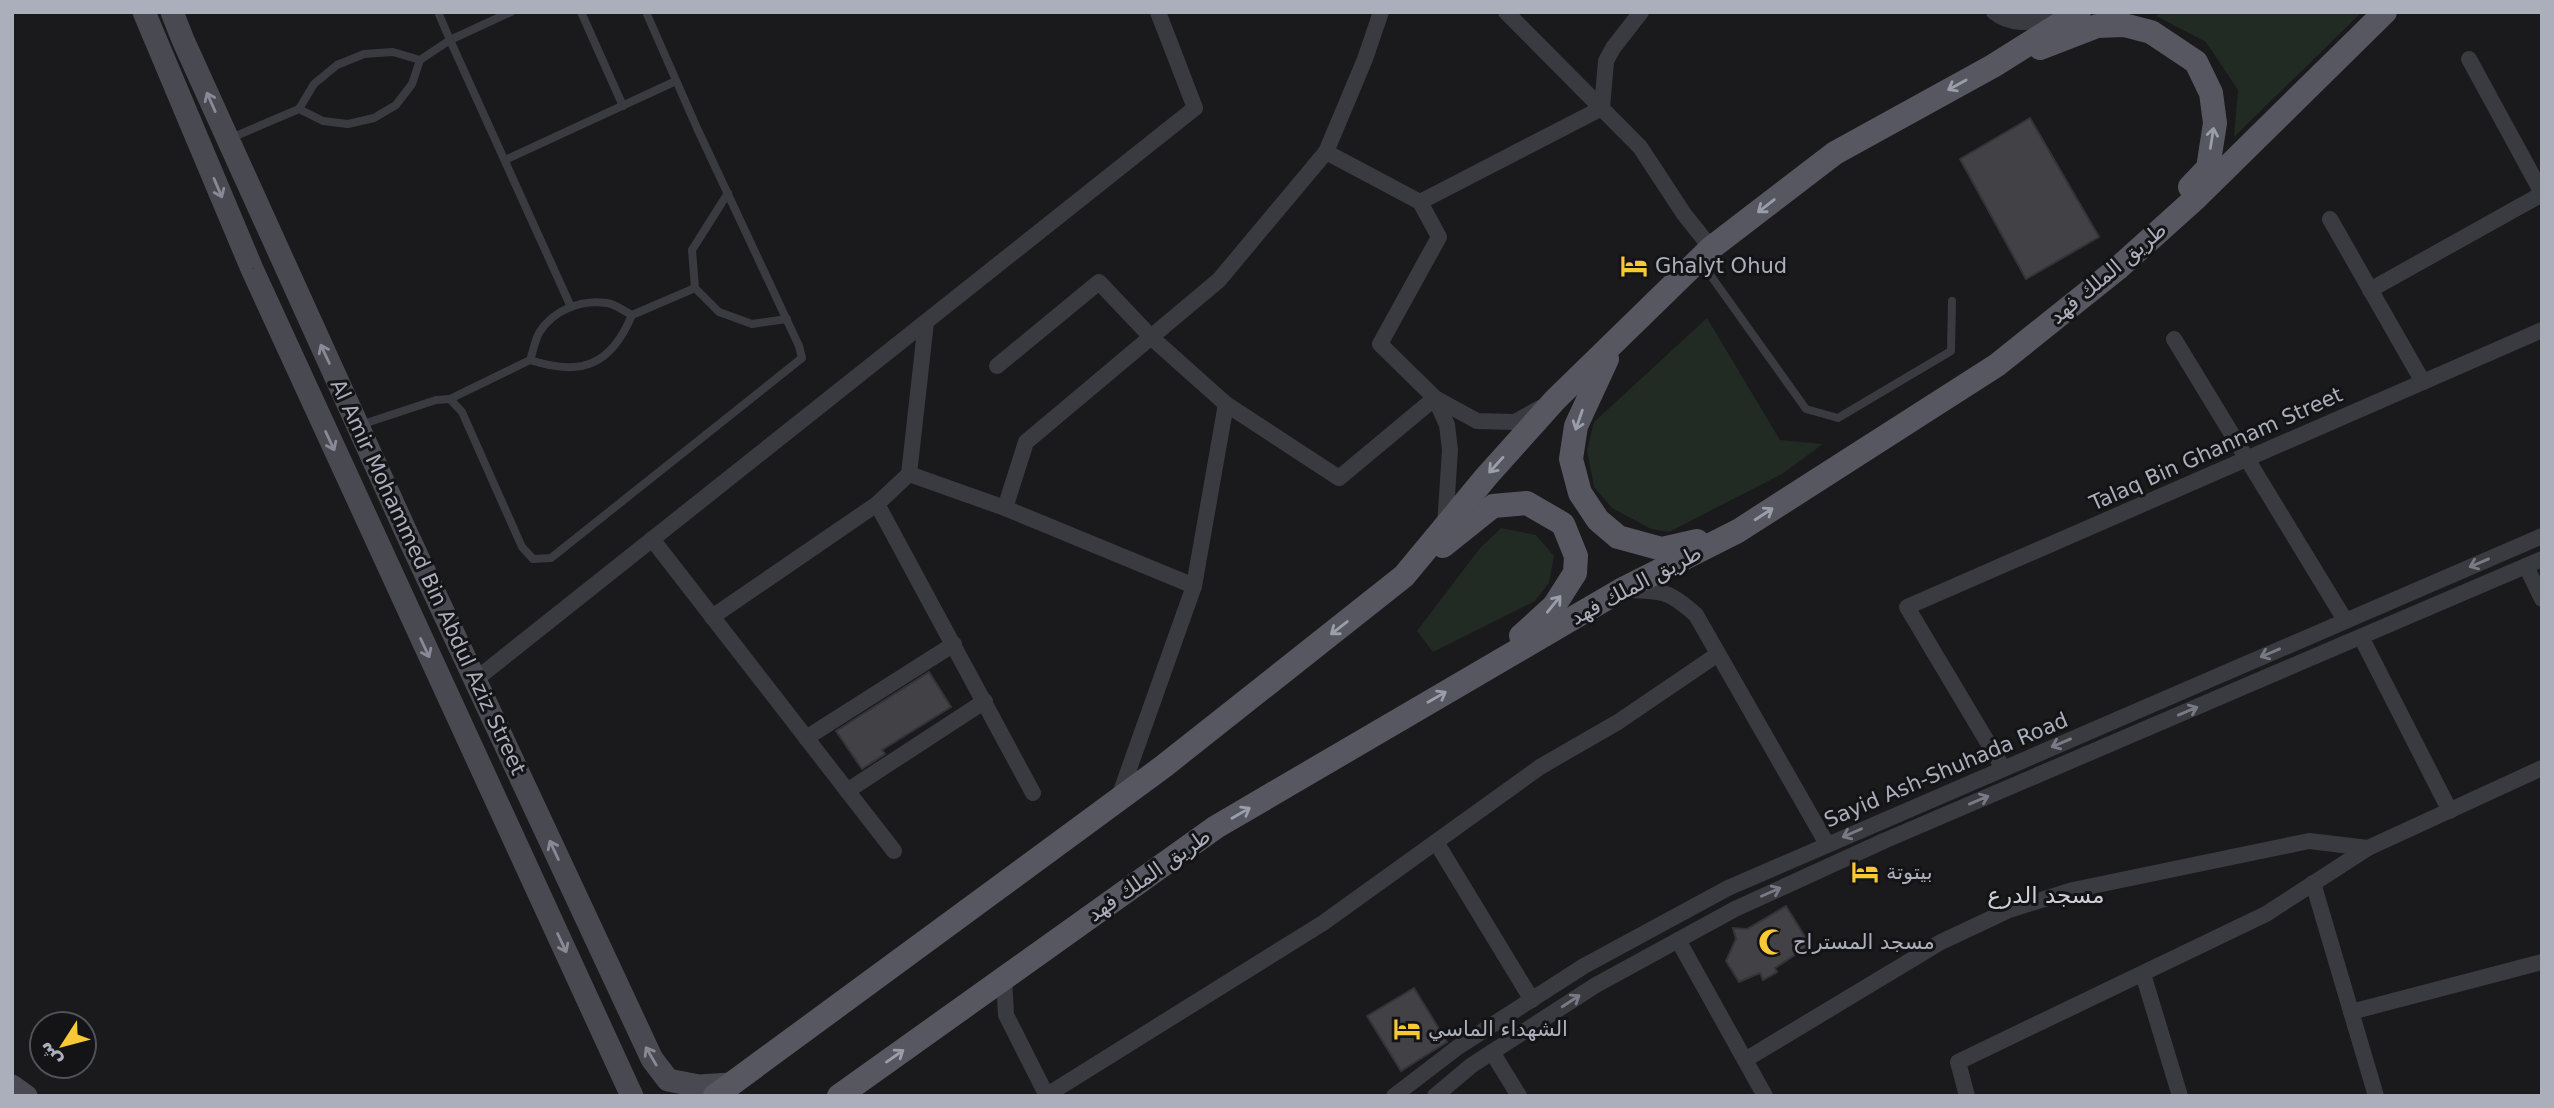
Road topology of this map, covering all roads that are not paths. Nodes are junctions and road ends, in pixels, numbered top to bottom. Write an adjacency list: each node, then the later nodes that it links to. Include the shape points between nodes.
1 (144, 12): 96 (main road, Al Amir Mohammed Bin Abdul Aziz Street, one-way to 96, via 252,269)
2 (172, 12): 22 (main road, Al Amir Mohammed Bin Abdul Aziz Street, one-way to 2)
3 (439, 12): 14 (lane)
4 (512, 12): 14 (lane)
5 (581, 12): 19 (lane)
6 (646, 12): 18 (lane)
7 (1158, 12): 37 (street, via 1195,108)
8 (1381, 12): 23 (street)
9 (1506, 12): 20 (street)
10 (1641, 12): 20 (street, via 1606,61)
11 (1994, 12): 13 (street, via 2003,19 2026,23)
12 (2385, 12): 30 (main road, طريق الملك فهد, via 2196,198)
13 (2075, 14): 17 (main road)
14 (450, 40): 16 (lane); 24 (lane)
15 (2469, 59): 26 (street)
16 (420, 60): 21 (lane, via 393,52 364,54 337,65 314,84); 21 (lane, via 412,84 396,105 374,118 348,124 323,121)
17 (1993, 66): 29 (main road, one-way to 29, via 1835,153); 30 (main road, one-way to 17, via 2208,168 2214,113 2211,93 2196,62 2151,32 2124,25 2097,26)
18 (676, 81): 19 (lane); 25 (lane)
19 (623, 106): 24 (lane)
20 (1602, 108): 27 (street); 29 (street, via 1640,147)
21 (299, 109): 22 (lane)
22 (228, 140): 49 (main road, Al Amir Mohammed Bin Abdul Aziz Street, one-way to 22)
23 (1326, 152): 27 (street); 40 (street, via 1219,280)
24 (505, 160): 34 (lane)
25 (728, 193): 31 (lane, via 692,250); 36 (lane)
26 (2542, 193): 32 (street)
27 (1420, 202): 45 (street, via 1439,237 1380,344)
28 (2330, 219): 32 (street)
29 (1706, 253): 33 (lane, via 1806,409 1838,418 1951,351); 39 (main road)
30 (2117, 268): 55 (main road, طريق الملك فهد, one-way to 30, via 1997,365)
31 (695, 288): 35 (lane); 36 (lane, via 719,312 752,324)
32 (2370, 290): 44 (street)
33 (1952, 301)
34 (571, 307): 35 (lane, via 609,303); 42 (lane, via 539,333)
35 (632, 315): 42 (lane, via 622,338 604,357 580,367 555,368)
36 (787, 319): 46 (lane, via 802,358 551,558 533,559 522,547 462,412)
37 (926, 322): 51 (street); 57 (street)
38 (2542, 330): 44 (street, Talaq Bin Ghannam Street)
39 (1619, 337): 47 (main road); 55 (main road, one-way to 55, via 1576,426 1571,459 1580,493 1598,520 1618,537 1662,549)
40 (1152, 338): 43 (street, via 1099,282); 48 (street); 53 (street, via 1027,443)
41 (2174, 339): 50 (street)
42 (530, 360): 46 (lane)
43 (997, 366)
44 (2423, 382): 50 (street, Talaq Bin Ghannam Street)
45 (1435, 398): 47 (street, via 1477,421 1514,422); 48 (street, via 1339,478); 54 (street, via 1447,425 1450,450)
46 (450, 399): 49 (lane)
47 (1555, 400): 54 (main road, one-way to 54)
48 (1226, 404): 61 (street)
49 (358, 426): 70 (main road, Al Amir Mohammed Bin Abdul Aziz Street)
50 (2247, 459): 65 (street); 73 (street, Talaq Bin Ghannam Street, via 1908,607)
51 (909, 474): 52 (street); 53 (street)
52 (877, 503): 64 (street); 67 (street)
53 (1005, 508): 61 (street)
54 (1445, 526): 60 (main road)
55 (1738, 531): 62 (main road, طريق الملك فهد)
56 (2542, 536): 65 (street, Sayid Ash-Shuhada Road, one-way to 65)
57 (652, 539): 64 (street); 70 (street)
58 (2542, 559): 59 (street, Sayid Ash-Shuhada Road)
59 (2526, 566): 63 (street); 66 (street, Sayid Ash-Shuhada Road)
60 (1404, 576): 69 (main road, one-way to 60, via 1554,606 1575,573 1576,556 1563,524 1527,503 1493,506); 77 (main road, one-way to 77)
61 (1194, 586): 77 (street)
62 (1621, 590): 68 (street, via 1661,591 1677,598 1696,615); 69 (main road, طريق الملك فهد)
63 (2542, 599)
64 (712, 617): 72 (street)
65 (2345, 620): 73 (street, Sayid Ash-Shuhada Road, one-way to 73)
66 (2361, 637): 78 (street); 84 (street, Sayid Ash-Shuhada Road, one-way to 66, via 1886,840)
67 (954, 644): 71 (street); 72 (street)
68 (1718, 654): 79 (street, via 1618,722 1539,767); 80 (street)
69 (1487, 668): 87 (main road, طريق الملك فهد, one-way to 69, via 1216,827)
70 (475, 680): 93 (main road, Al Amir Mohammed Bin Abdul Aziz Street, one-way to 70, via 668,1080 652,1059)
71 (985, 701): 75 (street); 76 (street)
72 (806, 738): 75 (street)
73 (2003, 768): 80 (street, Sayid Ash-Shuhada Road, one-way to 80)
74 (2542, 768): 78 (street)
75 (847, 791): 82 (street)
76 (1033, 793)
77 (1118, 799): 93 (main road)
78 (2450, 811): 81 (street)
79 (1436, 842): 88 (street); 94 (street, via 1323,923)
80 (1827, 844): 88 (street, Sayid Ash-Shuhada Road, via 1728,888 1584,966)
81 (2368, 848): 83 (street); 91 (street, via 2309,841 2073,890 2009,910 1941,942)
82 (894, 851)
83 (2313, 884): 86 (street, via 2266,914); 89 (street)
84 (1678, 940): 90 (street, Sayid Ash-Shuhada Road, one-way to 84, via 1596,985); 91 (street)
85 (2542, 962): 89 (street)
86 (2143, 974): 102 (street, via 1958,1062); 103 (street)
87 (1004, 978): 94 (street, via 1006,1015); 97 (main road, طريق الملك فهد, one-way to 87)
88 (1532, 1000): 98 (street, Sayid Ash-Shuhada Road, via 1458,1046)
89 (2351, 1012): 104 (street)
90 (1492, 1052): 99 (street, Sayid Ash-Shuhada Road); 100 (street)
91 (1745, 1060): 101 (street)
92 (12, 1086): 95 (main road)
93 (723, 1090)
94 (1047, 1095)
95 (26, 1096)
96 (632, 1096)
97 (839, 1096)
98 (1394, 1096)
99 (1435, 1096)
100 (1519, 1096)
101 (1765, 1096)
102 (1966, 1096)
103 (2179, 1096)
104 (2376, 1096)

